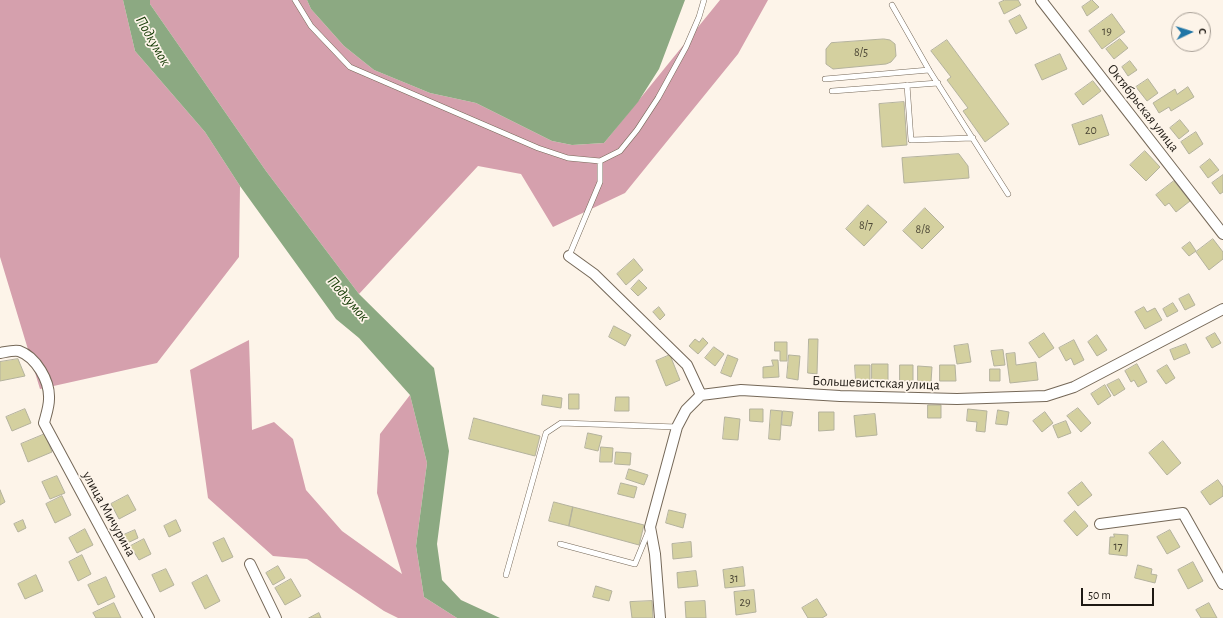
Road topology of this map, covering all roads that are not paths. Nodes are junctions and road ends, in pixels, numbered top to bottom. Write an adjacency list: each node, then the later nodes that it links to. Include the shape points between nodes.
1 (295, 0): 11 (lane, via 311,26 350,66 538,148 568,158)
2 (704, 0): 11 (lane, via 686,47 638,130 620,151)
3 (1041, 0): 13 (street, Октябрьская улица)
4 (892, 5): 5 (lane)
5 (930, 70): 6 (lane); 7 (lane)
6 (825, 79)
7 (938, 83): 8 (lane); 10 (lane)
8 (907, 85): 9 (lane); 10 (lane, via 911,140)
9 (832, 91)
10 (973, 138): 12 (lane)
11 (600, 161): 14 (lane, via 600,182)
12 (1008, 194)
13 (1223, 234)
14 (569, 256): 17 (street, via 594,274 686,365)
15 (1223, 309): 17 (street, Большевистская улица, via 1074,387 1046,396 957,400 740,390)
16 (0, 353): 25 (street, улица Мичурина, via 17,351 27,355 45,378 50,398 44,423)
17 (701, 395): 18 (street, via 686,410)
18 (677, 427): 20 (street); 23 (lane, via 561,423 546,433)
19 (1100, 524): 24 (street, via 1183,513)
20 (650, 527): 21 (lane, via 635,564); 27 (street, via 655,554)
21 (560, 544)
22 (250, 564): 26 (street)
23 (506, 575)
24 (1223, 584)
25 (149, 618)
26 (276, 618)
27 (660, 618)

